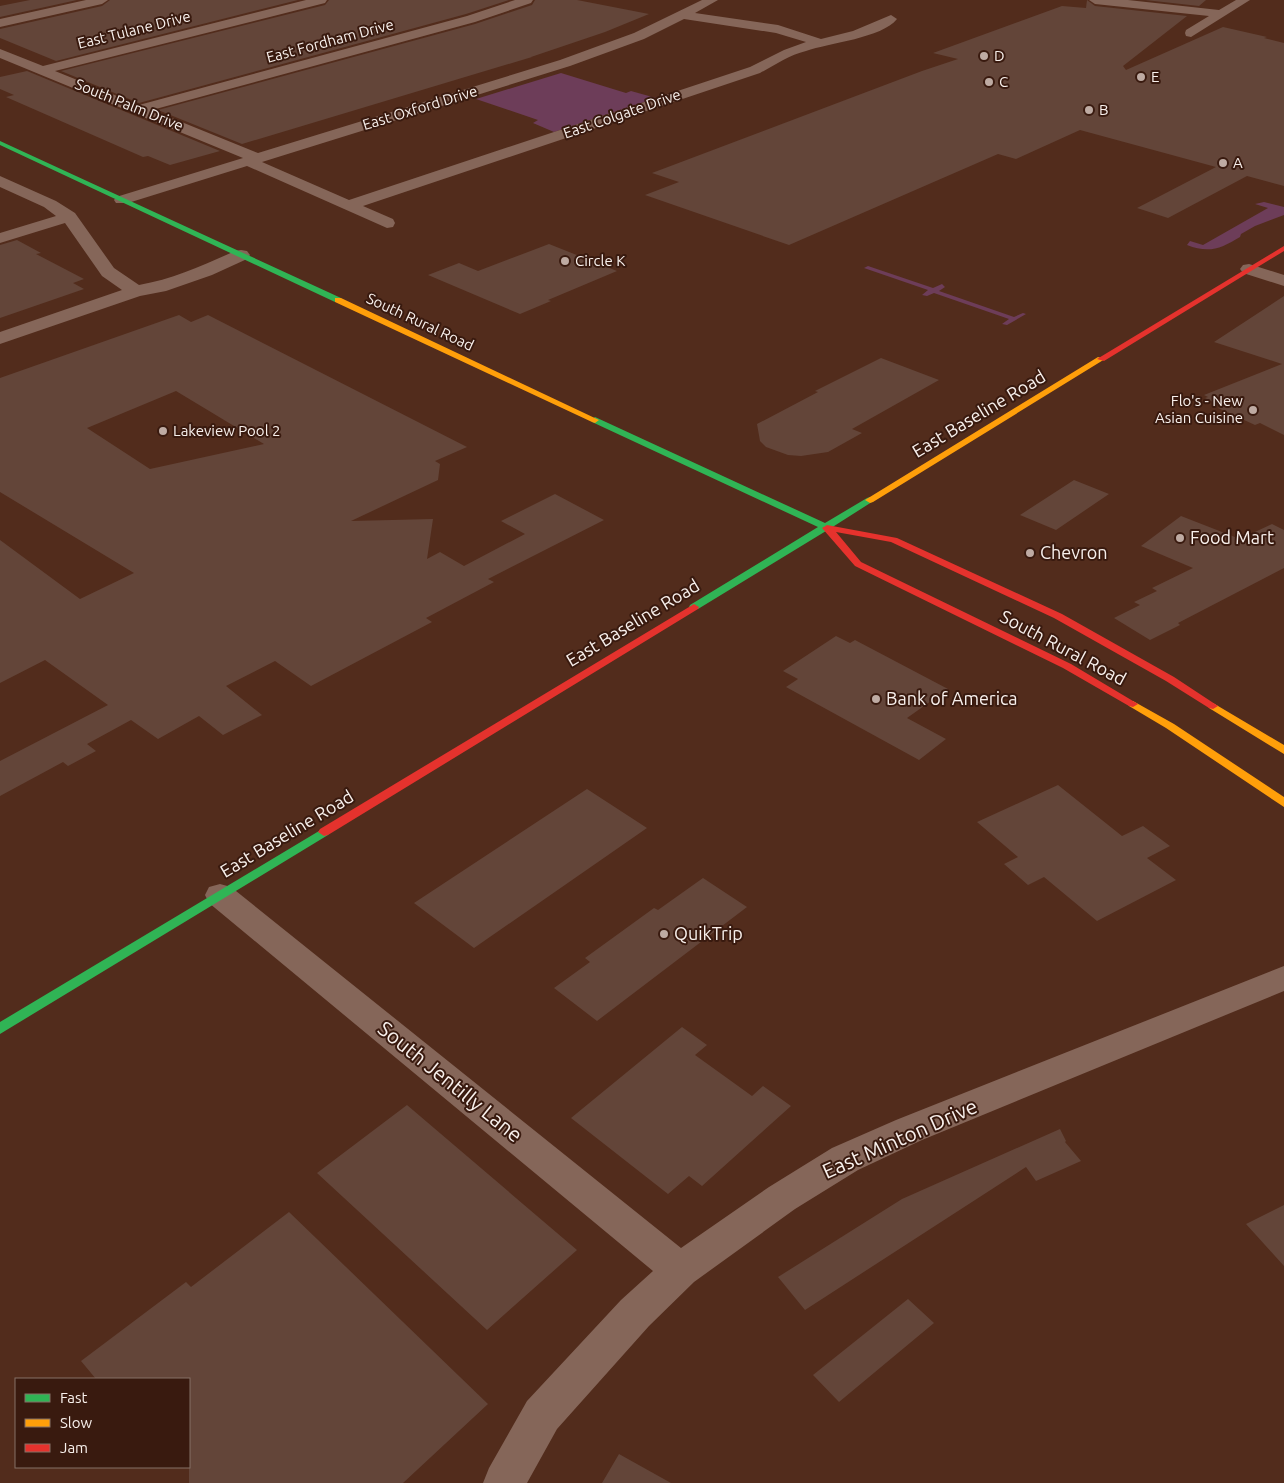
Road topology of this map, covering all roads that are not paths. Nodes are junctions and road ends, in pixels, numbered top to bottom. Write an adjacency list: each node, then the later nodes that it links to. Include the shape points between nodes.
1 (102, 0): 10 (street)
2 (322, 0): 14 (street, East Tulane Drive)
3 (527, 0): 15 (street, East Fordham Drive, via 471,20)
4 (712, 0): 8 (street, East Oxford Drive)
5 (1095, 0): 7 (street)
6 (1244, 0): 7 (street)
7 (1220, 14): 11 (street)
8 (684, 15): 12 (street, via 778,29); 17 (street, East Oxford Drive, via 639,36 565,62)
9 (892, 19): 12 (street, East Colgate Drive, via 848,38)
10 (0, 24)
11 (1191, 33)
12 (821, 43): 20 (street, East Colgate Drive, via 798,49 745,73)
13 (0, 53): 14 (street, South Palm Drive)
14 (42, 70): 15 (street, South Palm Drive)
15 (140, 109): 17 (street, South Palm Drive)
16 (0, 143): 19 (main road, South Rural Road)
17 (252, 160): 19 (street, East Oxford Drive); 20 (street, South Palm Drive)
18 (0, 181): 21 (street, via 50,204)
19 (122, 200): 25 (main road, South Rural Road)
20 (350, 205): 22 (street, South Palm Drive)
21 (69, 217): 23 (street); 28 (street, via 108,272)
22 (387, 223)
23 (0, 238)
24 (1284, 248): 26 (main road, East Baseline Road)
25 (241, 255): 28 (street, via 206,271); 30 (main road, South Rural Road)
26 (1249, 269): 27 (street); 30 (main road, East Baseline Road)
27 (1284, 281)
28 (136, 291): 29 (street)
29 (0, 338)
30 (826, 528): 31 (main road, South Rural Road, via 894,540 1058,616 1163,674); 32 (main road, South Rural Road, via 858,564 1067,666 1170,726); 33 (main road, East Baseline Road)
31 (1284, 750)
32 (1284, 803)
33 (220, 895): 35 (main road, East Baseline Road); 36 (street, South Jentilly Lane)
34 (1284, 978): 36 (street, East Minton Drive, via 845,1159 782,1198)
35 (0, 1029)
36 (680, 1270): 37 (street, East Minton Drive, via 634,1313 542,1415)
37 (504, 1483)

